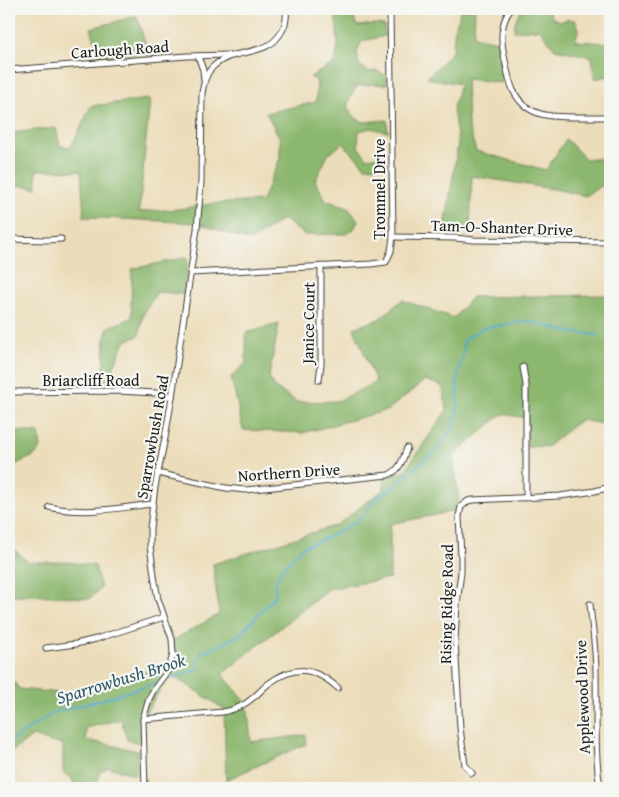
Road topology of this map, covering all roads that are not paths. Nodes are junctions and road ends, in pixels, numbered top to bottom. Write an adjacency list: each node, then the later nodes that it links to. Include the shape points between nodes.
1 (286, 9): 4 (street, via 284,28 276,40 264,48)
2 (390, 9): 9 (street, Trommel Drive)
3 (511, 9): 8 (street, via 504,20 502,46 512,89 522,103 534,112 551,117)
4 (233, 55): 5 (street, Carlough Road); 7 (street, via 215,64)
5 (198, 56): 6 (street, Carlough Road); 7 (street, Sparrowbush Road)
6 (9, 70)
7 (204, 81): 14 (street, Sparrowbush Road, via 201,183)
8 (610, 117)
9 (393, 237): 12 (street, Tam-O-Shanter Drive); 13 (street, Trommel Drive, via 386,262)
10 (9, 239): 11 (street)
11 (61, 239)
12 (610, 242)
13 (321, 266): 14 (street, Trommel Drive); 16 (street, Janice Court)
14 (190, 273): 18 (street, Sparrowbush Road)
15 (523, 367): 22 (street, via 526,385)
16 (319, 380)
17 (9, 392): 18 (street, Briarcliff Road, via 117,391)
18 (172, 397): 20 (street, Sparrowbush Road)
19 (407, 448): 20 (street, Northern Drive, via 400,467 388,475 272,488 226,488)
20 (157, 473): 23 (street, Sparrowbush Road)
21 (610, 487): 22 (street)
22 (526, 498): 30 (street, Rising Ridge Road, via 468,501 458,516 461,572 455,641 461,735 465,765)
23 (152, 504): 24 (street, via 90,511); 26 (street, Sparrowbush Road, via 152,564)
24 (49, 507)
25 (590, 604): 32 (street, Applewood Drive)
26 (164, 617): 27 (street, via 96,639); 29 (street, Sparrowbush Road, via 172,639 172,662 149,699)
27 (46, 648)
28 (338, 688): 29 (street, via 316,673 290,672 231,710)
29 (143, 719): 31 (street, Sparrowbush Road)
30 (472, 773)
31 (145, 788)
32 (600, 788)

